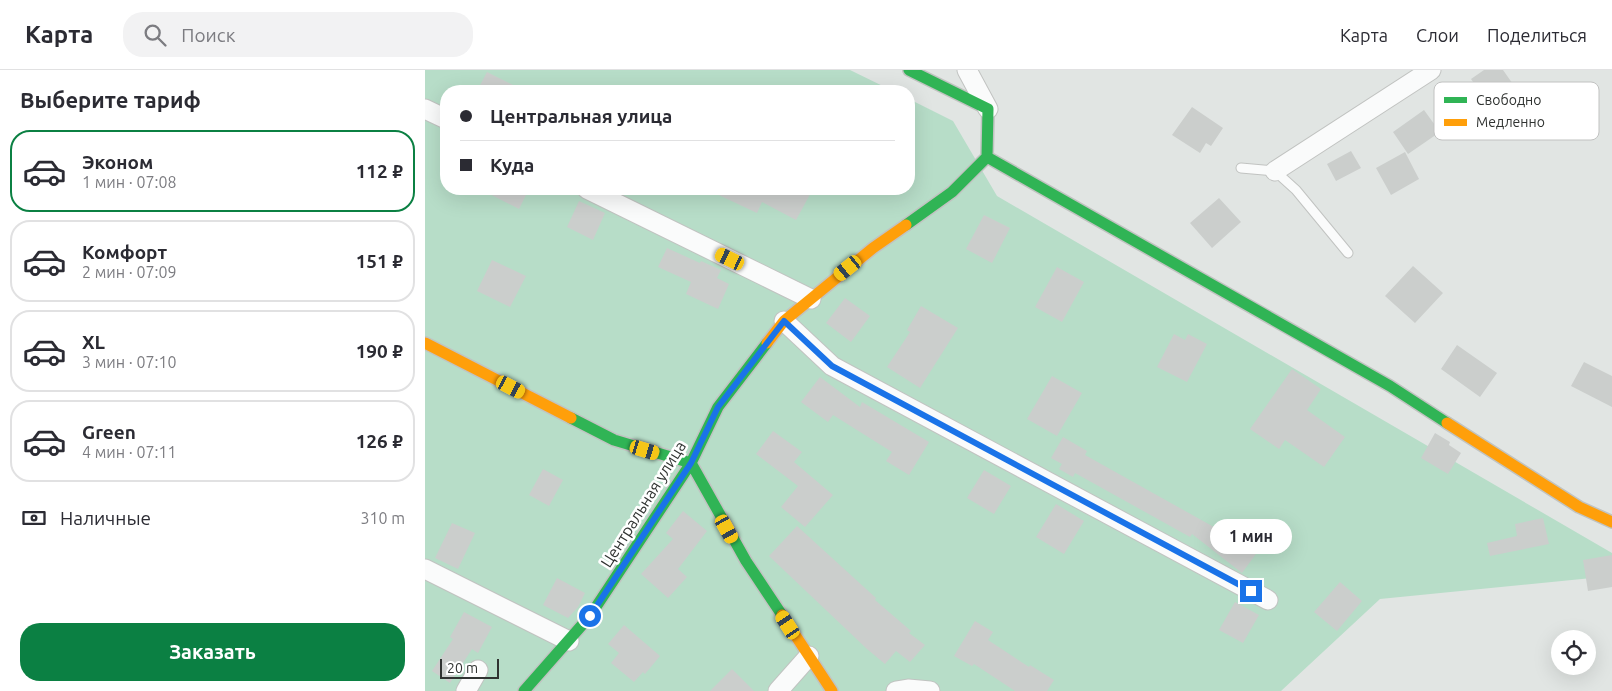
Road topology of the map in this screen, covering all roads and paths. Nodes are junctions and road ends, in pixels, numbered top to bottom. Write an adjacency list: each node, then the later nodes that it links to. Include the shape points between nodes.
1 (909, 70): 5 (street)
2 (967, 70): 5 (street)
3 (1431, 70): 9 (street)
4 (425, 109): 6 (street)
5 (988, 109): 7 (street)
6 (440, 116)
7 (987, 157): 12 (street, Центральная улица, via 952,192 873,248); 16 (street, via 1389,386 1579,507)
8 (1241, 168): 9 (lane)
9 (1275, 171): 11 (lane, via 1296,190)
10 (599, 195): 12 (street)
11 (1348, 253)
12 (811, 299): 13 (street, Центральная улица)
13 (784, 321): 15 (street, Центральная улица, via 718,407); 18 (street, via 832,366)
14 (425, 343): 15 (street, via 614,440)
15 (691, 463): 19 (street, Центральная улица, via 590,616); 20 (street, via 746,561)
16 (1612, 522)
17 (425, 569): 19 (street)
18 (1268, 600)
19 (569, 641): 23 (street, Центральная улица)
20 (809, 656): 24 (street); 25 (street)
21 (478, 670): 22 (street)
22 (466, 691)
23 (524, 691)
24 (778, 691)
25 (832, 691)
26 (896, 691): 27 (street)
27 (930, 691)

